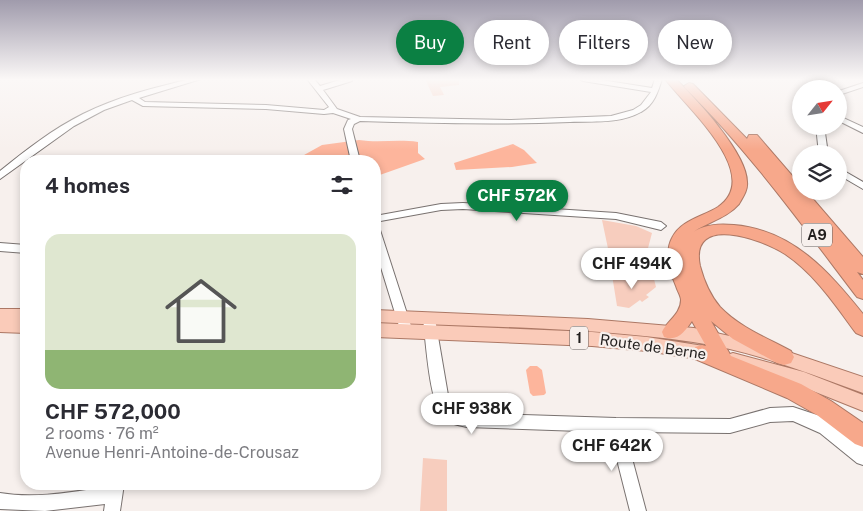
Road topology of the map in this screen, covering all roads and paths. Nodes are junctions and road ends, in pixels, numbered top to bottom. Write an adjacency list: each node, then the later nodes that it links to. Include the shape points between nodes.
1 (117, 103): 12 (street, via 69,125)
2 (141, 103): 8 (street)
3 (330, 103): 8 (street)
4 (648, 103): 9 (street, via 636,112 596,120)
5 (690, 103): 27 (highway, via 711,127 740,178 738,192 730,205 689,228 678,240 677,262)
6 (708, 103): 26 (highway, A9)
7 (719, 103): 19 (highway, A9)
8 (333, 110): 9 (street)
9 (359, 119): 13 (street, via 351,122 348,129)
10 (848, 122): 11 (street)
11 (863, 130)
12 (27, 155)
13 (354, 155)
14 (20, 160): 15 (street)
15 (0, 176)
16 (847, 177): 17 (street)
17 (863, 186)
18 (381, 218): 20 (street, via 464,206 610,215)
19 (827, 225): 24 (highway); 25 (highway, A9)
20 (661, 226)
21 (0, 247): 22 (street)
22 (20, 249)
23 (381, 249): 31 (street)
24 (863, 260)
25 (863, 268)
26 (863, 292)
27 (691, 298): 37 (highway, via 687,314); 38 (highway)
28 (0, 315): 29 (main road)
29 (20, 315)
30 (381, 318): 31 (main road, Route de Berne / 1)
31 (404, 324): 33 (main road, Route de Berne / 1); 36 (main road, Route de Berne / 1)
32 (0, 326): 34 (main road)
33 (430, 326): 37 (main road, Route de Berne / 1, via 588,325); 38 (main road, Route de Berne / 1); 42 (street, via 442,402 454,417)
34 (20, 327)
35 (863, 328): 39 (highway, via 818,273 781,244 753,232 729,228 697,237 690,249 690,261 696,282 708,304 732,328)
36 (381, 329)
37 (671, 332): 38 (main road, Route de Berne / 1)
38 (712, 349): 39 (main road, Route de Berne / 1, via 744,345); 41 (main road, Route de Berne / 1); 43 (highway, via 824,408)
39 (784, 357): 40 (main road, Route de Berne / 1)
40 (863, 385)
41 (863, 402)
42 (616, 425): 44 (street, via 730,426 760,416 784,412 800,414); 47 (street)
43 (863, 436)
44 (863, 457)
45 (114, 496): 46 (street)
46 (0, 501)
47 (638, 511)

